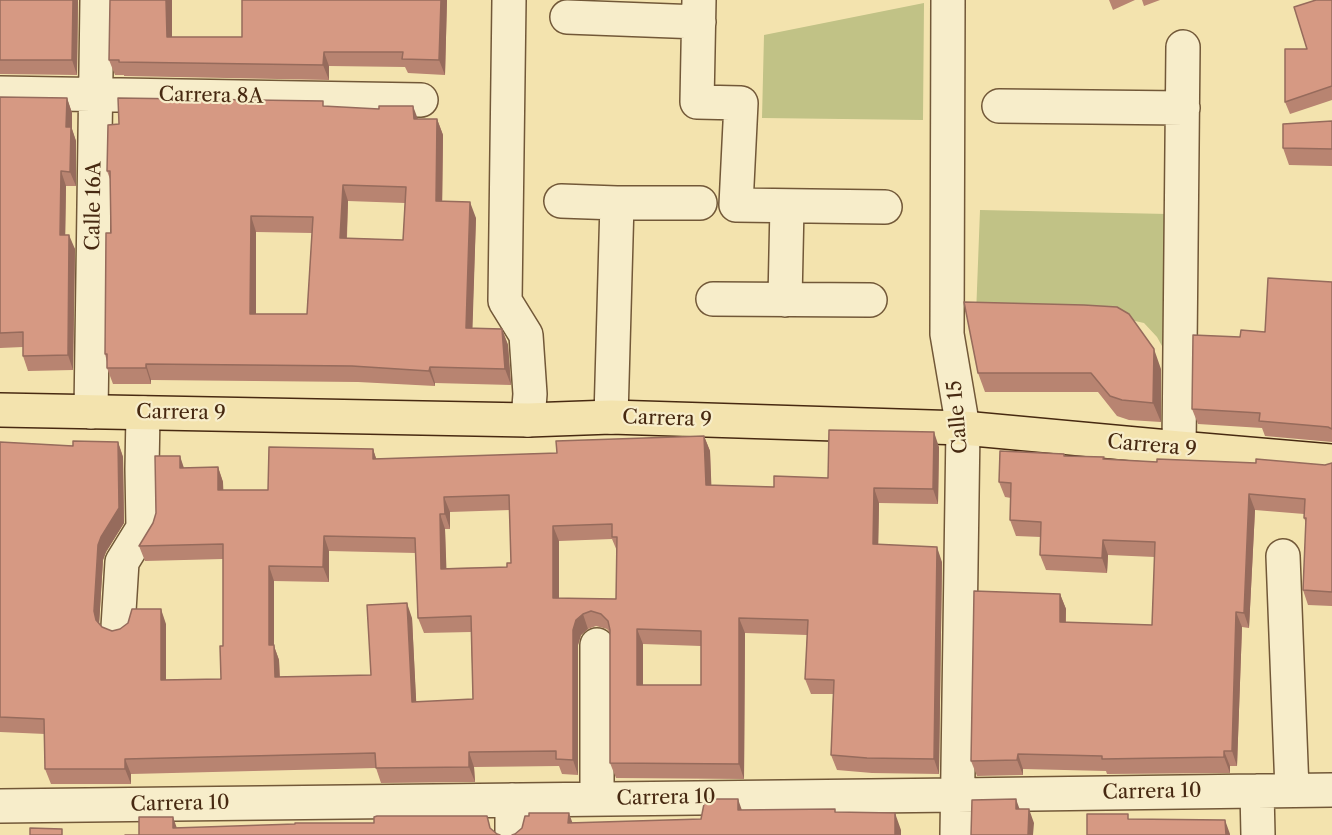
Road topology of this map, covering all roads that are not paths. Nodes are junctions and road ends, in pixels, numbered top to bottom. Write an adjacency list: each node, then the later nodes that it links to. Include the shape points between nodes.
1 (97, 0): 8 (street, Calle 16A)
2 (509, 0): 24 (street, via 506,301 526,335)
3 (948, 0): 25 (street, Calle 15, via 947,334)
4 (699, 11): 5 (street); 15 (street, via 697,102 741,103 736,205)
5 (567, 17)
6 (1183, 47): 11 (street)
7 (0, 93): 8 (street, Carrera 8A)
8 (96, 94): 9 (street, Carrera 8A); 21 (street, Calle 16A)
9 (421, 100)
10 (999, 106): 11 (street)
11 (1183, 108): 26 (street)
12 (561, 201): 13 (street)
13 (617, 203): 14 (street); 23 (street)
14 (700, 203)
15 (787, 206): 16 (street); 18 (street)
16 (885, 207)
17 (714, 299): 18 (street)
18 (786, 300): 19 (street)
19 (870, 300)
20 (0, 410): 21 (main road, Carrera 9)
21 (91, 412): 22 (main road, Carrera 9)
22 (143, 412): 24 (main road, Carrera 9); 29 (street, via 143,528 122,562)
23 (611, 417): 24 (main road, Carrera 9); 25 (main road, Carrera 9)
24 (528, 420)
25 (963, 428): 26 (main road, Carrera 9); 34 (street, Calle 15)
26 (1179, 448): 27 (main road, Carrera 9)
27 (1332, 461)
28 (1282, 555): 31 (street)
29 (118, 627)
30 (597, 645): 35 (street)
31 (1292, 790): 32 (street, Carrera 10); 33 (street, Carrera 10)
32 (1332, 790)
33 (1257, 791): 34 (street, Carrera 10); 40 (street)
34 (957, 795): 35 (street, Carrera 10); 39 (street, Calle 15)
35 (597, 799): 36 (street, Carrera 10)
36 (512, 800): 37 (street, Carrera 10); 38 (street)
37 (0, 806)
38 (512, 835)
39 (957, 835)
40 (1258, 835)

